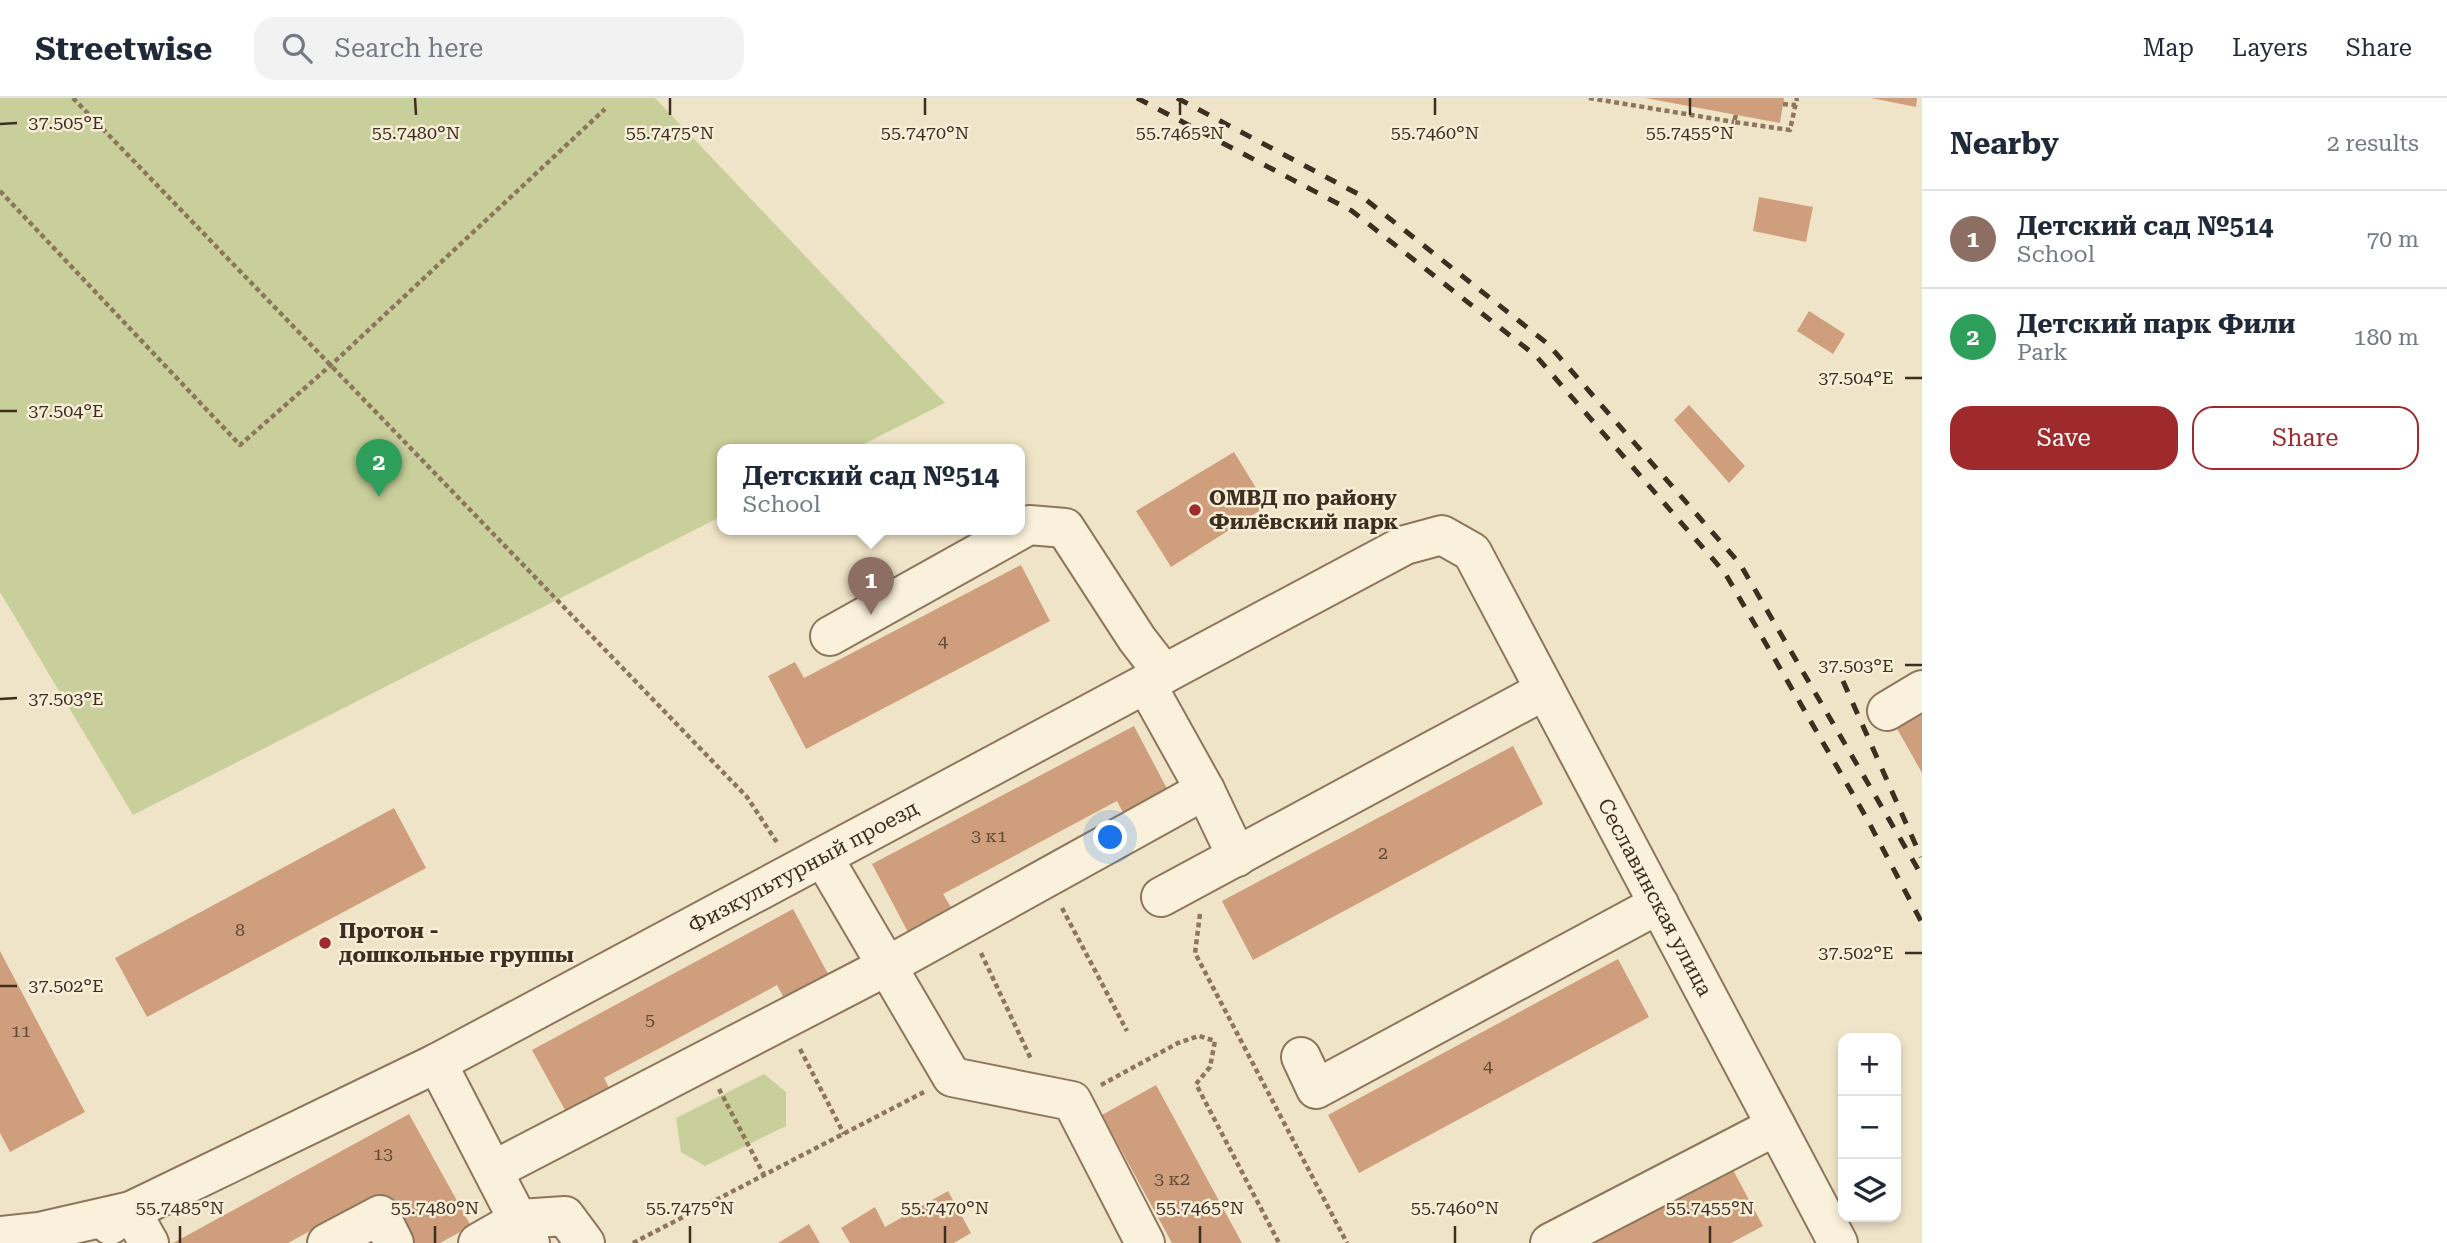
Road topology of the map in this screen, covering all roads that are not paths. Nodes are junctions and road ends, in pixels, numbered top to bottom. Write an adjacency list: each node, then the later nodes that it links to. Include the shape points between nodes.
1 (1025, 527): 5 (street, via 1065,528 1138,639)
2 (1011, 535): 4 (street)
3 (1472, 552): 5 (street, Физкультурный проезд, via 1442,535 1405,545); 6 (street, Сеславинская улица)
4 (830, 636)
5 (1155, 679): 9 (street); 11 (street, Физкультурный проезд)
6 (1545, 690): 10 (street); 13 (street, Сеславинская улица)
7 (1922, 690): 8 (street)
8 (1887, 711)
9 (1205, 790): 10 (street); 14 (street)
10 (1237, 857): 12 (street)
11 (809, 864): 14 (street); 16 (street, Физкультурный проезд)
12 (1161, 897)
13 (1659, 904): 15 (street, via 1316,1089); 17 (street, Сеславинская улица)
14 (887, 966): 18 (street); 27 (street, via 952,1077 1061,1099)
15 (1301, 1057)
16 (437, 1063): 18 (street); 19 (street, Физкультурный проезд)
17 (1776, 1126): 28 (street); 29 (street, Сеславинская улица)
18 (494, 1170): 20 (street)
19 (140, 1227): 21 (street, Физкультурный проезд); 22 (street, Физкультурный проезд)
20 (525, 1231): 25 (street); 26 (street, via 565,1216)
21 (0, 1236)
22 (82, 1243)
23 (327, 1243): 24 (street, via 380,1215)
24 (394, 1243)
25 (478, 1243)
26 (585, 1243)
27 (1145, 1243)
28 (1550, 1243)
29 (1838, 1243)

